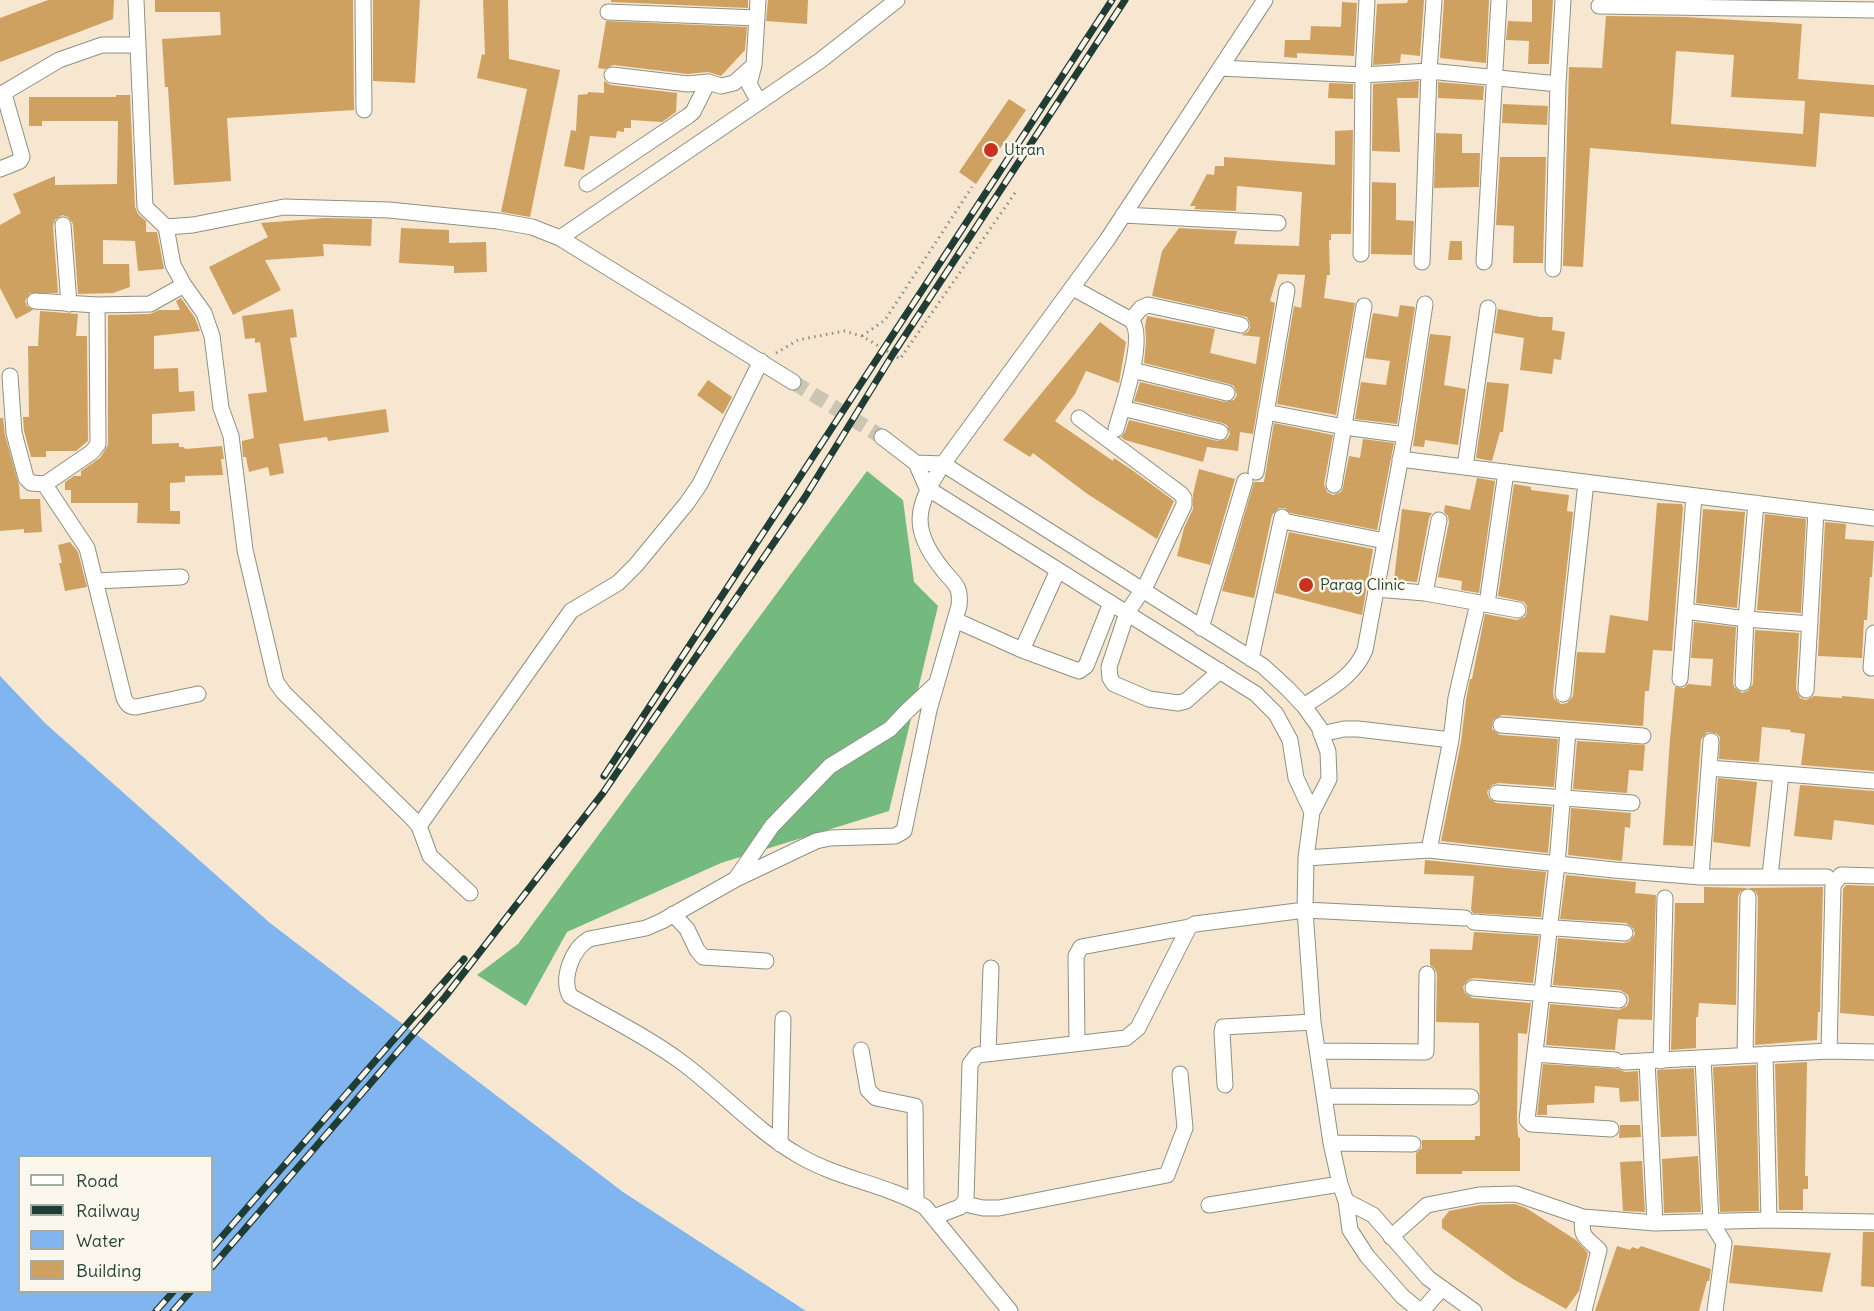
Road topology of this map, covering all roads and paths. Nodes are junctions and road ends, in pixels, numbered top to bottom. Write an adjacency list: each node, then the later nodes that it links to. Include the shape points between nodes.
1 (136, 0): 14 (street)
2 (363, 0): 25 (street)
3 (758, 0): 13 (street)
4 (897, 0): 24 (street, via 821,60)
5 (1265, 0): 16 (street)
6 (1367, 0): 19 (street)
7 (1434, 0): 17 (street)
8 (1499, 0): 20 (street)
9 (1563, 0): 22 (street)
10 (1599, 6): 11 (street)
11 (1874, 10)
12 (608, 12): 13 (street)
13 (757, 18): 15 (street)
14 (138, 45): 23 (street, via 102,45 59,60); 33 (street, via 145,207)
15 (754, 65): 21 (street, via 734,83 721,86); 24 (street, via 749,84)
16 (1220, 68): 19 (street); 30 (street)
17 (1429, 71): 19 (street); 20 (street); 36 (street)
18 (612, 75): 21 (street, via 687,84)
19 (1363, 75): 35 (street)
20 (1496, 79): 22 (street); 37 (street)
21 (708, 82): 27 (street, via 693,112)
22 (1558, 84): 38 (street)
23 (2, 94): 26 (street, via 22,157)
24 (759, 102): 34 (street)
25 (364, 110)
26 (0, 169)
27 (587, 184)
28 (972, 187): 50 (path, via 885,320)
29 (1017, 190): 50 (path, via 900,359)
30 (1123, 215): 31 (street); 40 (street)
31 (1278, 224)
32 (63, 225): 43 (street)
33 (166, 227): 34 (street, via 284,207 389,210 498,221 532,227); 39 (street, via 173,266)
34 (560, 238): 51 (street)
35 (1361, 254)
36 (1422, 262)
37 (1484, 262)
38 (1553, 269)
39 (184, 285): 45 (street, via 150,304); 119 (street, via 204,313 212,336 221,408 231,436 245,550 276,682)
40 (1073, 288): 48 (street); 66 (street)
41 (1287, 290): 57 (street)
42 (35, 302): 43 (street)
43 (69, 304): 45 (street)
44 (1425, 304): 62 (street)
45 (97, 305): 70 (street, via 98,444)
46 (1364, 306): 59 (street)
47 (1488, 308): 67 (street)
48 (1131, 320): 49 (street, via 1148,305); 52 (street, via 1136,329)
49 (1240, 325)
50 (862, 336): 51 (path, via 844,331 798,340)
51 (761, 361): 54 (street); 119 (street, via 687,503 618,583 571,611)
52 (1132, 370): 55 (street); 56 (street)
53 (10, 376): 70 (street, via 14,433 26,478 31,483)
54 (793, 382)
55 (1227, 393)
56 (1122, 408): 60 (street); 61 (street)
57 (1266, 412): 59 (street); 93 (street, via 1250,476)
58 (1079, 418): 83 (street, via 1184,498)
59 (1344, 427): 62 (street); 71 (street)
60 (1116, 429)
61 (1220, 432)
62 (1405, 435): 64 (street)
63 (882, 437): 65 (street)
64 (1400, 459): 67 (street); 78 (street)
65 (916, 463): 66 (street); 72 (street)
66 (942, 464): 72 (street); 83 (street)
67 (1465, 467): 68 (street)
68 (1506, 472): 69 (street); 86 (street)
69 (1586, 482): 73 (street); 104 (street)
70 (46, 484): 81 (street, via 87,548)
71 (1334, 485)
72 (927, 488): 79 (street); 91 (street, via 920,513 922,535 928,551 957,584 960,606)
73 (1694, 496): 74 (street); 88 (street)
74 (1756, 503): 75 (street); 90 (street)
75 (1816, 511): 76 (street); 92 (street)
76 (1874, 518)
77 (1439, 520): 84 (street)
78 (1385, 541): 82 (street); 96 (street, via 1285,520)
79 (1058, 570): 85 (street); 95 (street)
80 (181, 577): 81 (street)
81 (96, 581): 103 (street, via 127,704 136,707)
82 (1376, 589): 84 (street); 105 (street, via 1360,663 1347,677)
83 (1142, 590): 89 (street); 93 (street)
84 (1425, 593): 86 (street)
85 (1111, 603): 89 (street); 95 (street, via 1084,669 1074,671)
86 (1482, 604): 87 (street); 110 (street, via 1456,698)
87 (1518, 610)
88 (1685, 611): 90 (street); 99 (street)
89 (1127, 613): 98 (street); 98 (street, via 1109,667 1114,684 1149,699 1178,703 1186,701)
90 (1746, 619): 92 (street); 101 (street)
91 (955, 620): 95 (street); 100 (street)
92 (1810, 624): 102 (street)
93 (1201, 628): 96 (street)
94 (1874, 633): 97 (street)
95 (1022, 650)
96 (1251, 659): 105 (street)
97 (1871, 668)
98 (1220, 671): 118 (street, via 1256,694 1275,714 1290,740 1296,778)
99 (1680, 680)
100 (937, 683): 127 (street, via 890,729 830,766 772,826); 127 (street, via 904,831 895,836 816,841)
101 (1743, 683)
102 (1806, 690)
103 (198, 694)
104 (1563, 694)
105 (1304, 706): 108 (street)
106 (1501, 725): 107 (street)
107 (1568, 731): 109 (street); 116 (street)
108 (1321, 734): 110 (street, via 1358,729); 118 (street, via 1328,752 1329,779)
109 (1644, 736)
110 (1451, 740): 120 (street)
111 (1711, 741): 112 (street)
112 (1709, 768): 113 (street); 125 (street)
113 (1781, 774): 114 (street); 123 (street)
114 (1874, 782)
115 (1497, 793): 116 (street)
116 (1564, 797): 117 (street); 122 (street)
117 (1632, 803)
118 (1312, 812): 121 (street)
119 (419, 826): 128 (street, via 430,856)
120 (1429, 850): 121 (street); 122 (street)
121 (1306, 858): 131 (street)
122 (1557, 864): 125 (street); 134 (street)
123 (1770, 876): 125 (street); 126 (street)
124 (1874, 876): 146 (street, via 1841,875 1833,885)
125 (1701, 877)
126 (1827, 877)
127 (736, 879): 132 (street)
128 (470, 893)
129 (1748, 897): 152 (street)
130 (1665, 898): 154 (street)
131 (1305, 910): 133 (street); 134 (street); 143 (street)
132 (674, 914): 136 (street, via 703,957); 161 (street, via 646,928 581,944 575,951 567,990 570,996 681,1061)
133 (1189, 927): 144 (street, via 1138,1028 1126,1038); 144 (street, via 1081,947 1076,956)
134 (1550, 928): 135 (street); 140 (street)
135 (1625, 933)
136 (766, 961)
137 (991, 968): 149 (street)
138 (1427, 974): 147 (street, via 1426,1052)
139 (1473, 988): 140 (street)
140 (1542, 994): 141 (street); 150 (street)
141 (1619, 1000)
142 (783, 1019): 161 (street)
143 (1313, 1022): 147 (street); 156 (street, via 1223,1027)
144 (1077, 1043): 149 (street)
145 (861, 1050): 165 (street, via 872,1095 915,1106)
146 (1828, 1051): 148 (street); 151 (street)
147 (1318, 1052): 157 (street)
148 (1874, 1052)
149 (988, 1054): 166 (street, via 977,1055 970,1064)
150 (1535, 1054): 154 (street); 159 (street, via 1528,1122)
151 (1765, 1054): 152 (street); 170 (street)
152 (1745, 1055): 153 (street)
153 (1703, 1058): 154 (street); 171 (street)
154 (1654, 1061): 173 (street)
155 (1180, 1074): 166 (street, via 1185,1128 1167,1175 999,1208)
156 (1225, 1085)
157 (1324, 1096): 158 (street); 160 (street)
158 (1472, 1097)
159 (1611, 1129)
160 (1331, 1143): 162 (street); 163 (street)
161 (780, 1144): 165 (street, via 838,1174)
162 (1413, 1144)
163 (1340, 1184): 164 (street); 167 (street)
164 (1346, 1201): 174 (street, via 1373,1215); 177 (street, via 1350,1230 1402,1296)
165 (916, 1202): 168 (street)
166 (965, 1204): 168 (street)
167 (1209, 1205)
168 (934, 1217): 176 (street)
169 (1583, 1217): 173 (street); 174 (street, via 1516,1194 1479,1195 1427,1205); 179 (street, via 1584,1238 1599,1250)
170 (1768, 1220): 171 (street); 172 (street)
171 (1711, 1222): 173 (street); 180 (street, via 1724,1243)
172 (1874, 1222)
173 (1654, 1223)
174 (1391, 1237): 175 (street)
175 (1442, 1288): 177 (street); 178 (street)
176 (1010, 1311)
177 (1421, 1311)
178 (1474, 1311)
179 (1584, 1311)
180 (1715, 1311)

